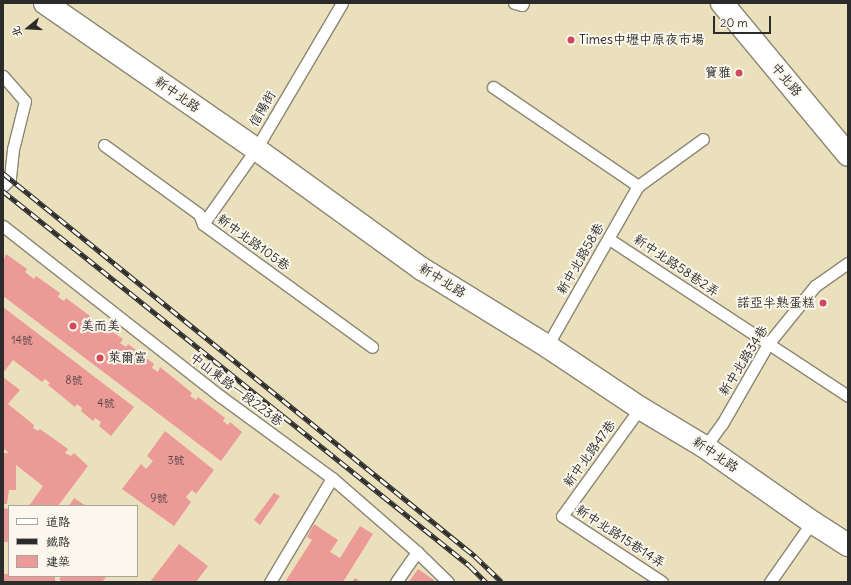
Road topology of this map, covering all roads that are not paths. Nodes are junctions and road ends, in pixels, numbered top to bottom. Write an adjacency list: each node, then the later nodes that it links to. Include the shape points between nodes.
1 (45, 3): 10 (street, 新中北路)
2 (342, 3): 10 (lane, 信陽街)
3 (514, 3): 4 (lane)
4 (523, 3)
5 (723, 4): 11 (street, 中北路)
6 (3, 76): 12 (lane, via 25,101 13,149 10,179)
7 (493, 87): 13 (lane)
8 (703, 139): 13 (lane, 新中北路58巷)
9 (104, 145): 14 (lane, 新中北路105巷, via 199,214)
10 (256, 149): 14 (lane, 信陽街); 20 (street, 新中北路, via 422,269)
11 (848, 155)
12 (3, 186)
13 (638, 186): 16 (lane, 新中北路58巷)
14 (203, 224): 19 (lane, 新中北路105巷)
15 (3, 226): 24 (lane, 中山東路一段223巷, via 220,396)
16 (609, 239): 18 (lane, 新中北路58巷2弄); 20 (lane, 新中北路58巷)
17 (848, 263): 18 (lane, 新中北路34巷, via 815,286)
18 (768, 344): 21 (lane, 新中北路58巷2弄); 23 (lane, 新中北路34巷, via 722,424)
19 (372, 346)
20 (547, 346): 22 (street, 新中北路)
21 (848, 396)
22 (640, 408): 23 (street, 新中北路); 25 (lane, 新中北路47巷)
23 (705, 447): 26 (street, 新中北路)
24 (332, 478): 28 (lane, 中山東路一段223巷); 29 (lane)
25 (562, 516): 32 (lane, 新中北路15巷14弄)
26 (812, 522): 27 (street, 新中北路); 33 (lane)
27 (848, 545)
28 (417, 552): 30 (lane); 31 (lane, 中山東路一段223巷)
29 (270, 582)
30 (396, 582)
31 (448, 582)
32 (662, 582)
33 (770, 582)

